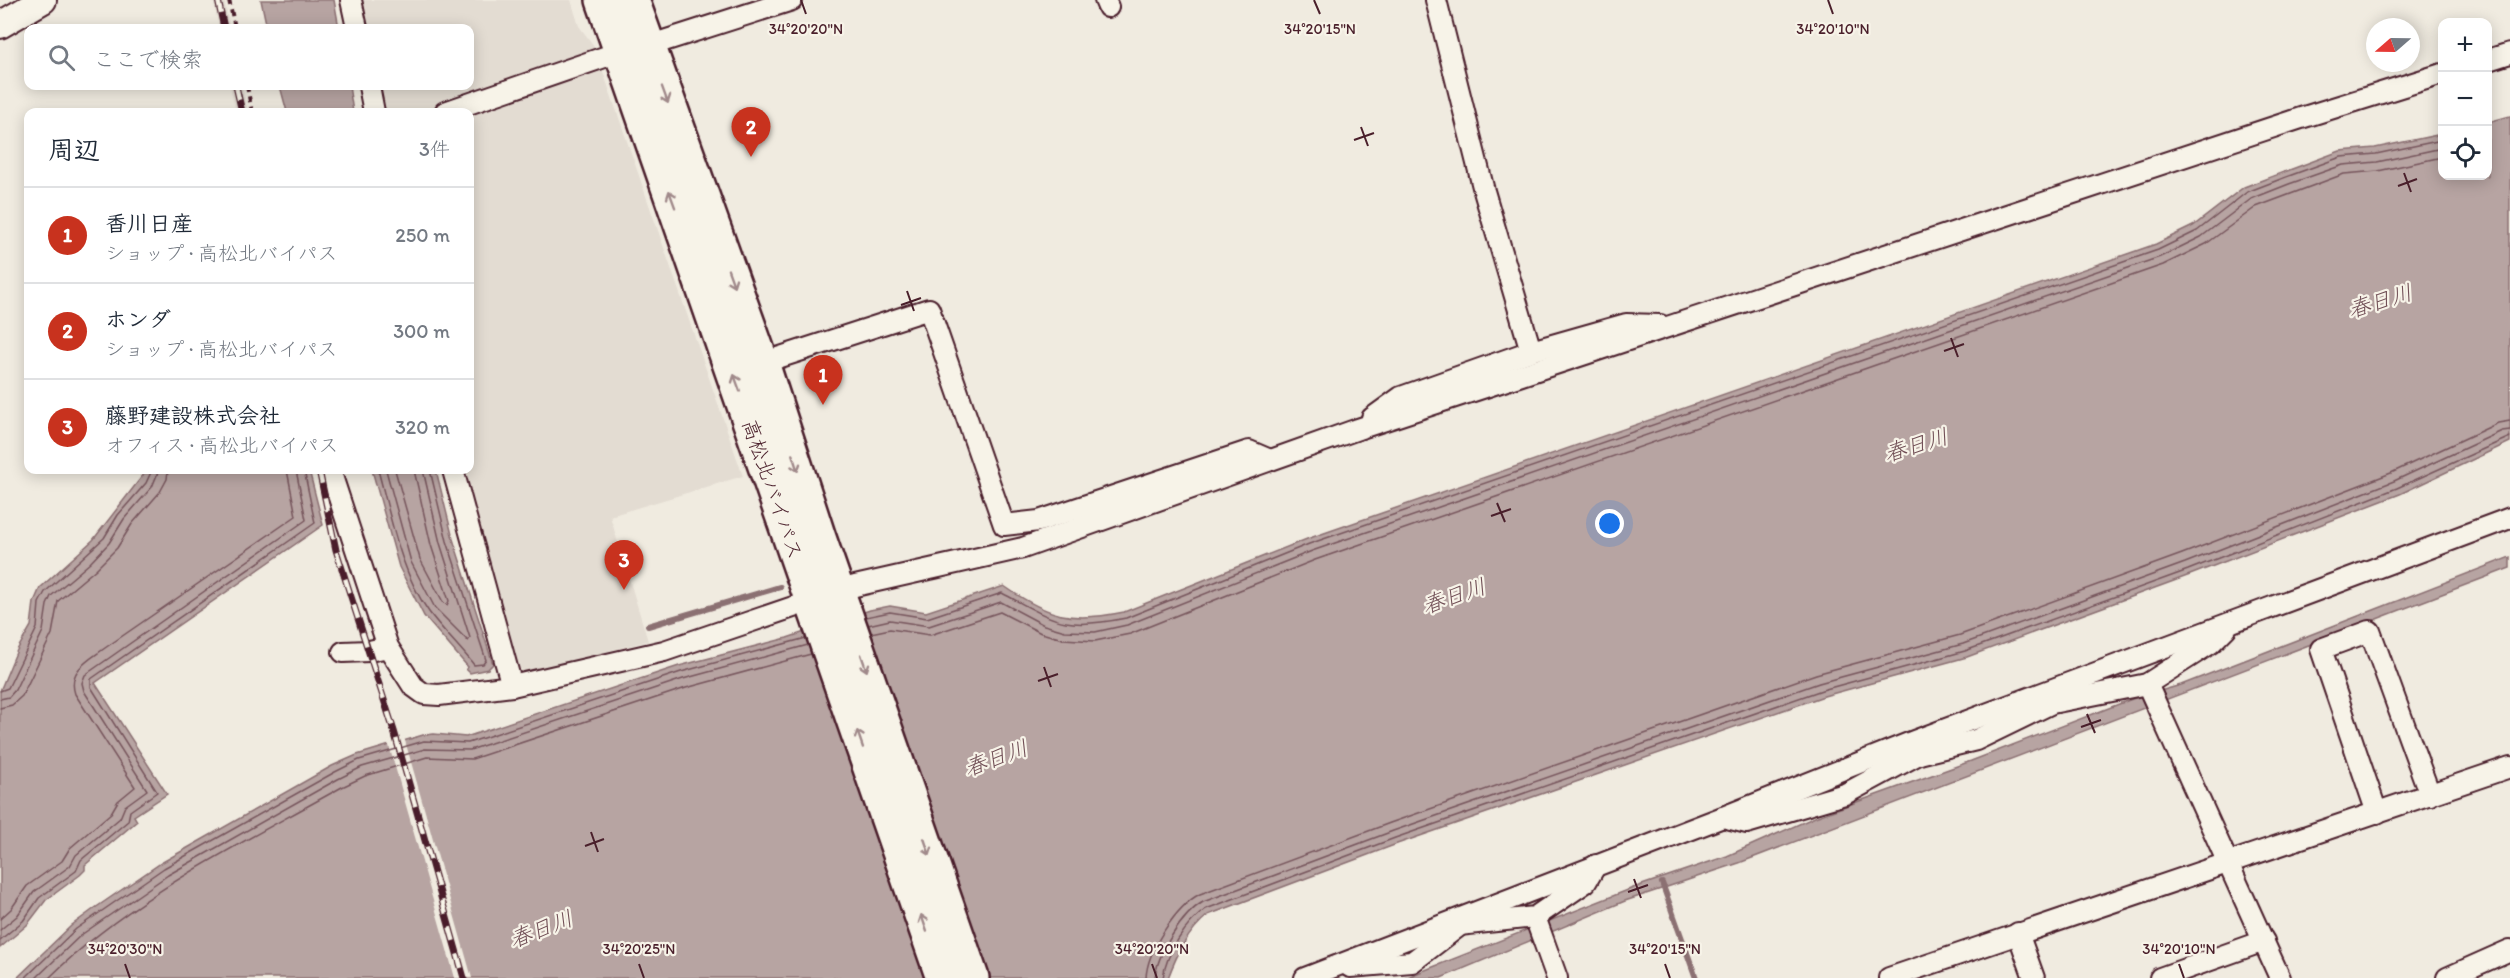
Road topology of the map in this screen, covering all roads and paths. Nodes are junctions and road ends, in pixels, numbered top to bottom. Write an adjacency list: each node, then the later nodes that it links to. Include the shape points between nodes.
1 (44, 0): 10 (street)
2 (229, 0): 8 (path)
3 (351, 0): 9 (street)
4 (603, 0): 11 (highway, 高松北バイパス)
5 (632, 0): 11 (highway, 高松北バイパス)
6 (792, 0): 11 (street)
7 (1436, 0): 21 (street, via 1484,191)
8 (234, 24)
9 (356, 24)
10 (0, 25)
11 (633, 49): 19 (street); 22 (highway, 高松北バイパス, one-way to 22); 24 (highway, 高松北バイパス, one-way to 11)
12 (2510, 53): 13 (street)
13 (2492, 58)
14 (2438, 75): 20 (street)
15 (248, 90): 17 (path)
16 (370, 90): 18 (street)
17 (251, 108)
18 (373, 108)
19 (457, 108)
20 (1671, 326): 21 (street, via 1626,324); 23 (street)
21 (1531, 351): 23 (street, via 1401,397)
22 (762, 363): 24 (highway, 高松北バイパス); 25 (street, via 929,309 1004,525 1039,521 1249,451)
23 (1358, 429): 25 (street)
24 (771, 435): 29 (highway, 高松北バイパス)
25 (1270, 460): 29 (street, via 1023,548 855,586)
26 (331, 474): 31 (street)
27 (454, 474): 34 (street)
28 (2510, 518): 30 (street)
29 (828, 604): 34 (street, via 664,651); 48 (highway, 高松北バイパス, one-way to 29); 49 (highway, 高松北バイパス, one-way to 49)
30 (2232, 622): 33 (street, via 2211,644); 35 (street)
31 (388, 647): 32 (street); 34 (street, via 413,686 424,694)
32 (343, 652)
33 (2147, 684): 35 (street); 39 (street)
34 (512, 686)
35 (2050, 697): 40 (street)
36 (2510, 767): 37 (street)
37 (2430, 795): 38 (street); 38 (street, via 2370,631 2321,649)
38 (2378, 813): 39 (street)
39 (2228, 863): 43 (street); 44 (street)
40 (1596, 865): 41 (street, via 1586,882); 42 (street)
41 (1535, 917): 42 (street); 51 (street)
42 (1458, 923): 47 (street)
43 (2018, 933): 46 (street); 53 (street)
44 (2264, 941): 54 (street); 55 (street)
45 (2510, 950): 56 (street)
46 (1937, 970): 52 (street)
47 (1333, 973): 50 (street)
48 (943, 978)
49 (972, 978)
50 (1305, 978)
51 (1557, 978)
52 (1889, 978)
53 (2034, 978)
54 (2160, 978)
55 (2280, 978)
56 (2447, 978)

